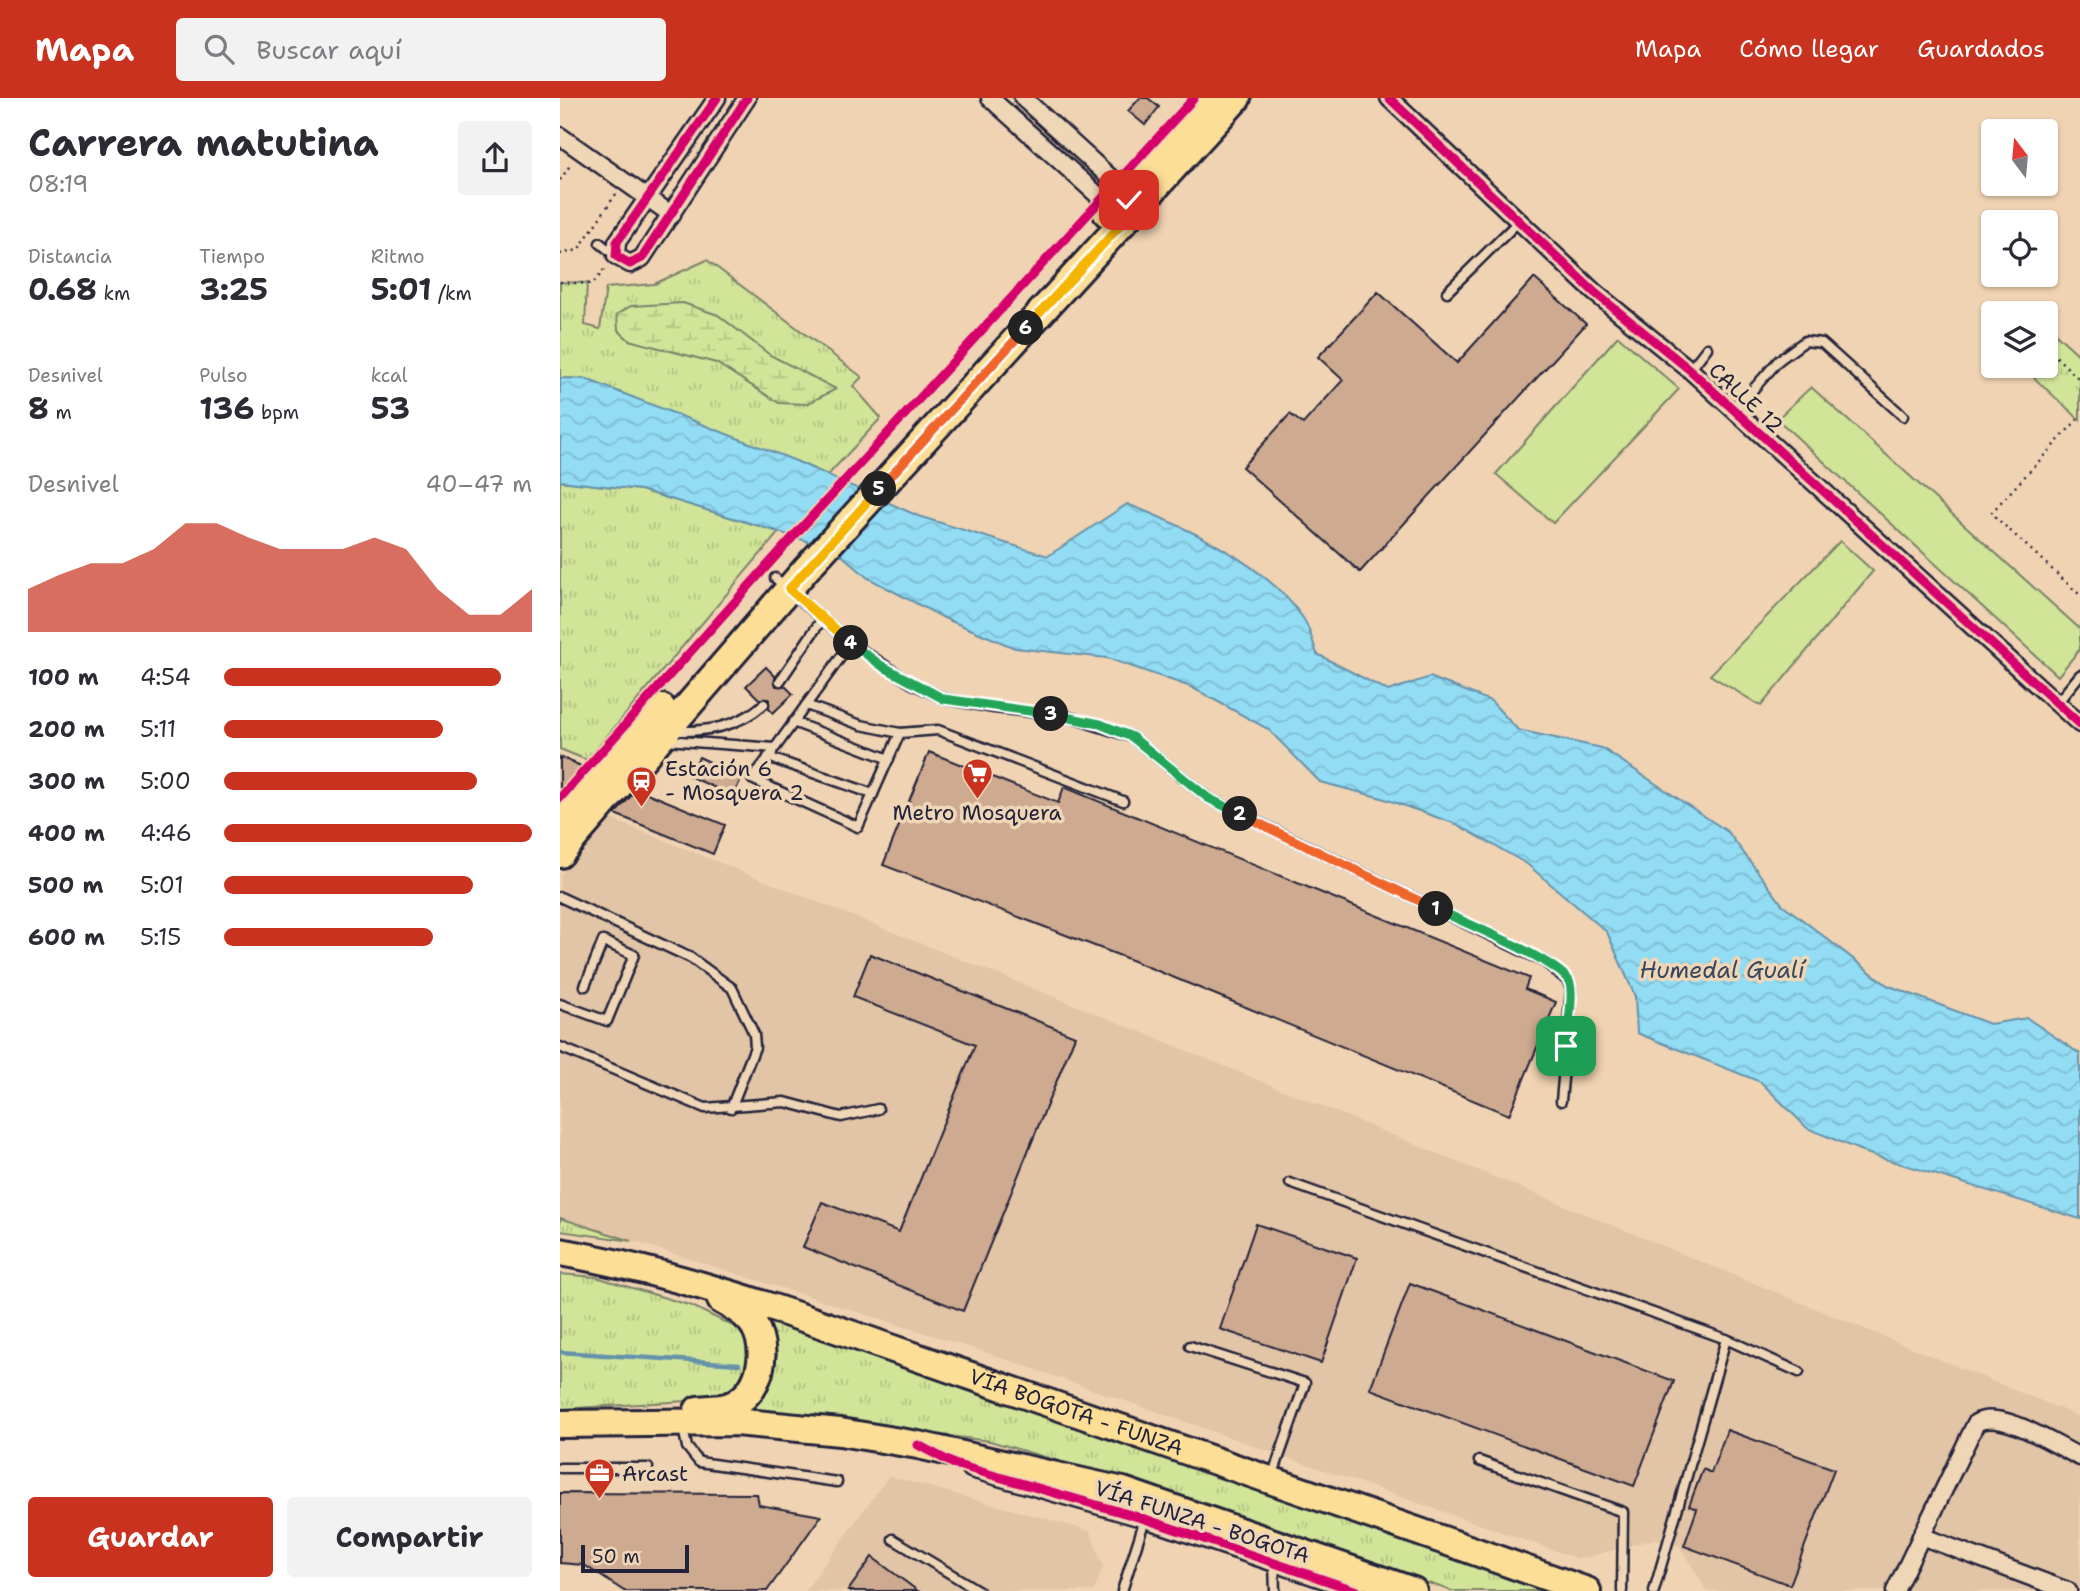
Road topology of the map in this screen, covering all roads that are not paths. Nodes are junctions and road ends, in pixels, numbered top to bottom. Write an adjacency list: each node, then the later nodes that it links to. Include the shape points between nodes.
1 (717, 98): 9 (street)
2 (747, 98): 11 (street)
3 (990, 98): 10 (street)
4 (1023, 98): 10 (street)
5 (1211, 98): 10 (main road)
6 (1237, 98): 10 (main road)
7 (1389, 98): 12 (street, CALLE 12)
8 (560, 135): 9 (street)
9 (649, 196): 11 (street); 14 (street, via 617,242)
10 (1114, 197): 20 (main road, via 878,480)
11 (672, 215): 14 (street, via 636,263)
12 (1519, 222): 15 (lane); 17 (street, CALLE 12, via 1594,292)
13 (600, 243): 14 (lane)
14 (616, 256)
15 (1447, 292)
16 (1707, 348): 17 (lane)
17 (1690, 370): 18 (street, CALLE 12)
18 (1734, 411): 19 (lane, via 1779,360 1805,341 1822,343); 25 (street, CALLE 12)
19 (1903, 416)
20 (782, 584): 21 (lane); 31 (main road); 37 (main road)
21 (822, 618): 22 (lane); 24 (lane)
22 (851, 643): 27 (lane); 43 (lane, via 882,666 944,699 1066,716 1132,737 1208,798 1545,962 1568,981 1571,990)
23 (2080, 675): 25 (lane)
24 (780, 681)
25 (2057, 703): 29 (street, CALLE 12)
26 (764, 704): 31 (lane, via 731,725)
27 (806, 705): 28 (lane); 30 (lane)
28 (793, 722): 32 (lane); 34 (lane)
29 (2080, 724)
30 (900, 733): 34 (lane); 36 (lane, via 938,730)
31 (662, 736): 32 (lane); 38 (main road)
32 (775, 748): 33 (lane)
33 (768, 757): 35 (lane); 35 (lane, via 752,779 859,827)
34 (889, 758): 35 (lane)
35 (873, 794)
36 (1123, 801)
37 (560, 825)
38 (560, 854)
39 (560, 897): 44 (lane, via 691,958 732,988 754,1034 755,1047)
40 (585, 986): 41 (lane, via 603,942 634,955 607,1021)
41 (560, 1004)
42 (561, 1051): 44 (lane, via 705,1108)
43 (1561, 1101)
44 (731, 1108): 45 (lane, via 785,1102 841,1117)
45 (878, 1109)
46 (1290, 1183): 49 (lane)
47 (560, 1252): 48 (main road, VÍA BOGOTA - FUNZA)
48 (687, 1282): 52 (main road, via 740,1310 754,1325 762,1360 746,1395 730,1406 702,1410); 60 (main road, VÍA BOGOTA - FUNZA)
49 (1726, 1339): 51 (lane); 73 (lane)
50 (1190, 1346): 60 (lane, via 1306,1383)
51 (1799, 1372)
52 (560, 1412)
53 (682, 1421): 54 (main road, VÍA FUNZA - BOGOTA); 55 (main road, VÍA FUNZA - BOGOTA, via 840,1432); 61 (lane, via 687,1447 699,1462)
54 (560, 1424)
55 (918, 1445): 62 (street, VÍA FUNZA - BOGOTA, via 954,1464); 70 (main road, VÍA FUNZA - BOGOTA, via 1123,1491)
56 (2080, 1457): 63 (street, via 1999,1418 1984,1418 1976,1423)
57 (1479, 1461): 72 (lane, via 1623,1511)
58 (560, 1468): 59 (lane)
59 (648, 1468)
60 (1272, 1479): 71 (main road, VÍA BOGOTA - FUNZA)
61 (837, 1482)
62 (1145, 1519): 65 (street, VÍA FUNZA - BOGOTA); 67 (lane)
63 (1922, 1536): 74 (street); 75 (street)
64 (892, 1539): 66 (lane)
65 (1274, 1564): 68 (lane); 69 (street, VÍA FUNZA - BOGOTA)
66 (979, 1591)
67 (1122, 1591)
68 (1275, 1591)
69 (1357, 1591)
70 (1413, 1591)
71 (1587, 1591)
72 (1622, 1591)
73 (1654, 1591)
74 (1895, 1591)
75 (2068, 1591)

